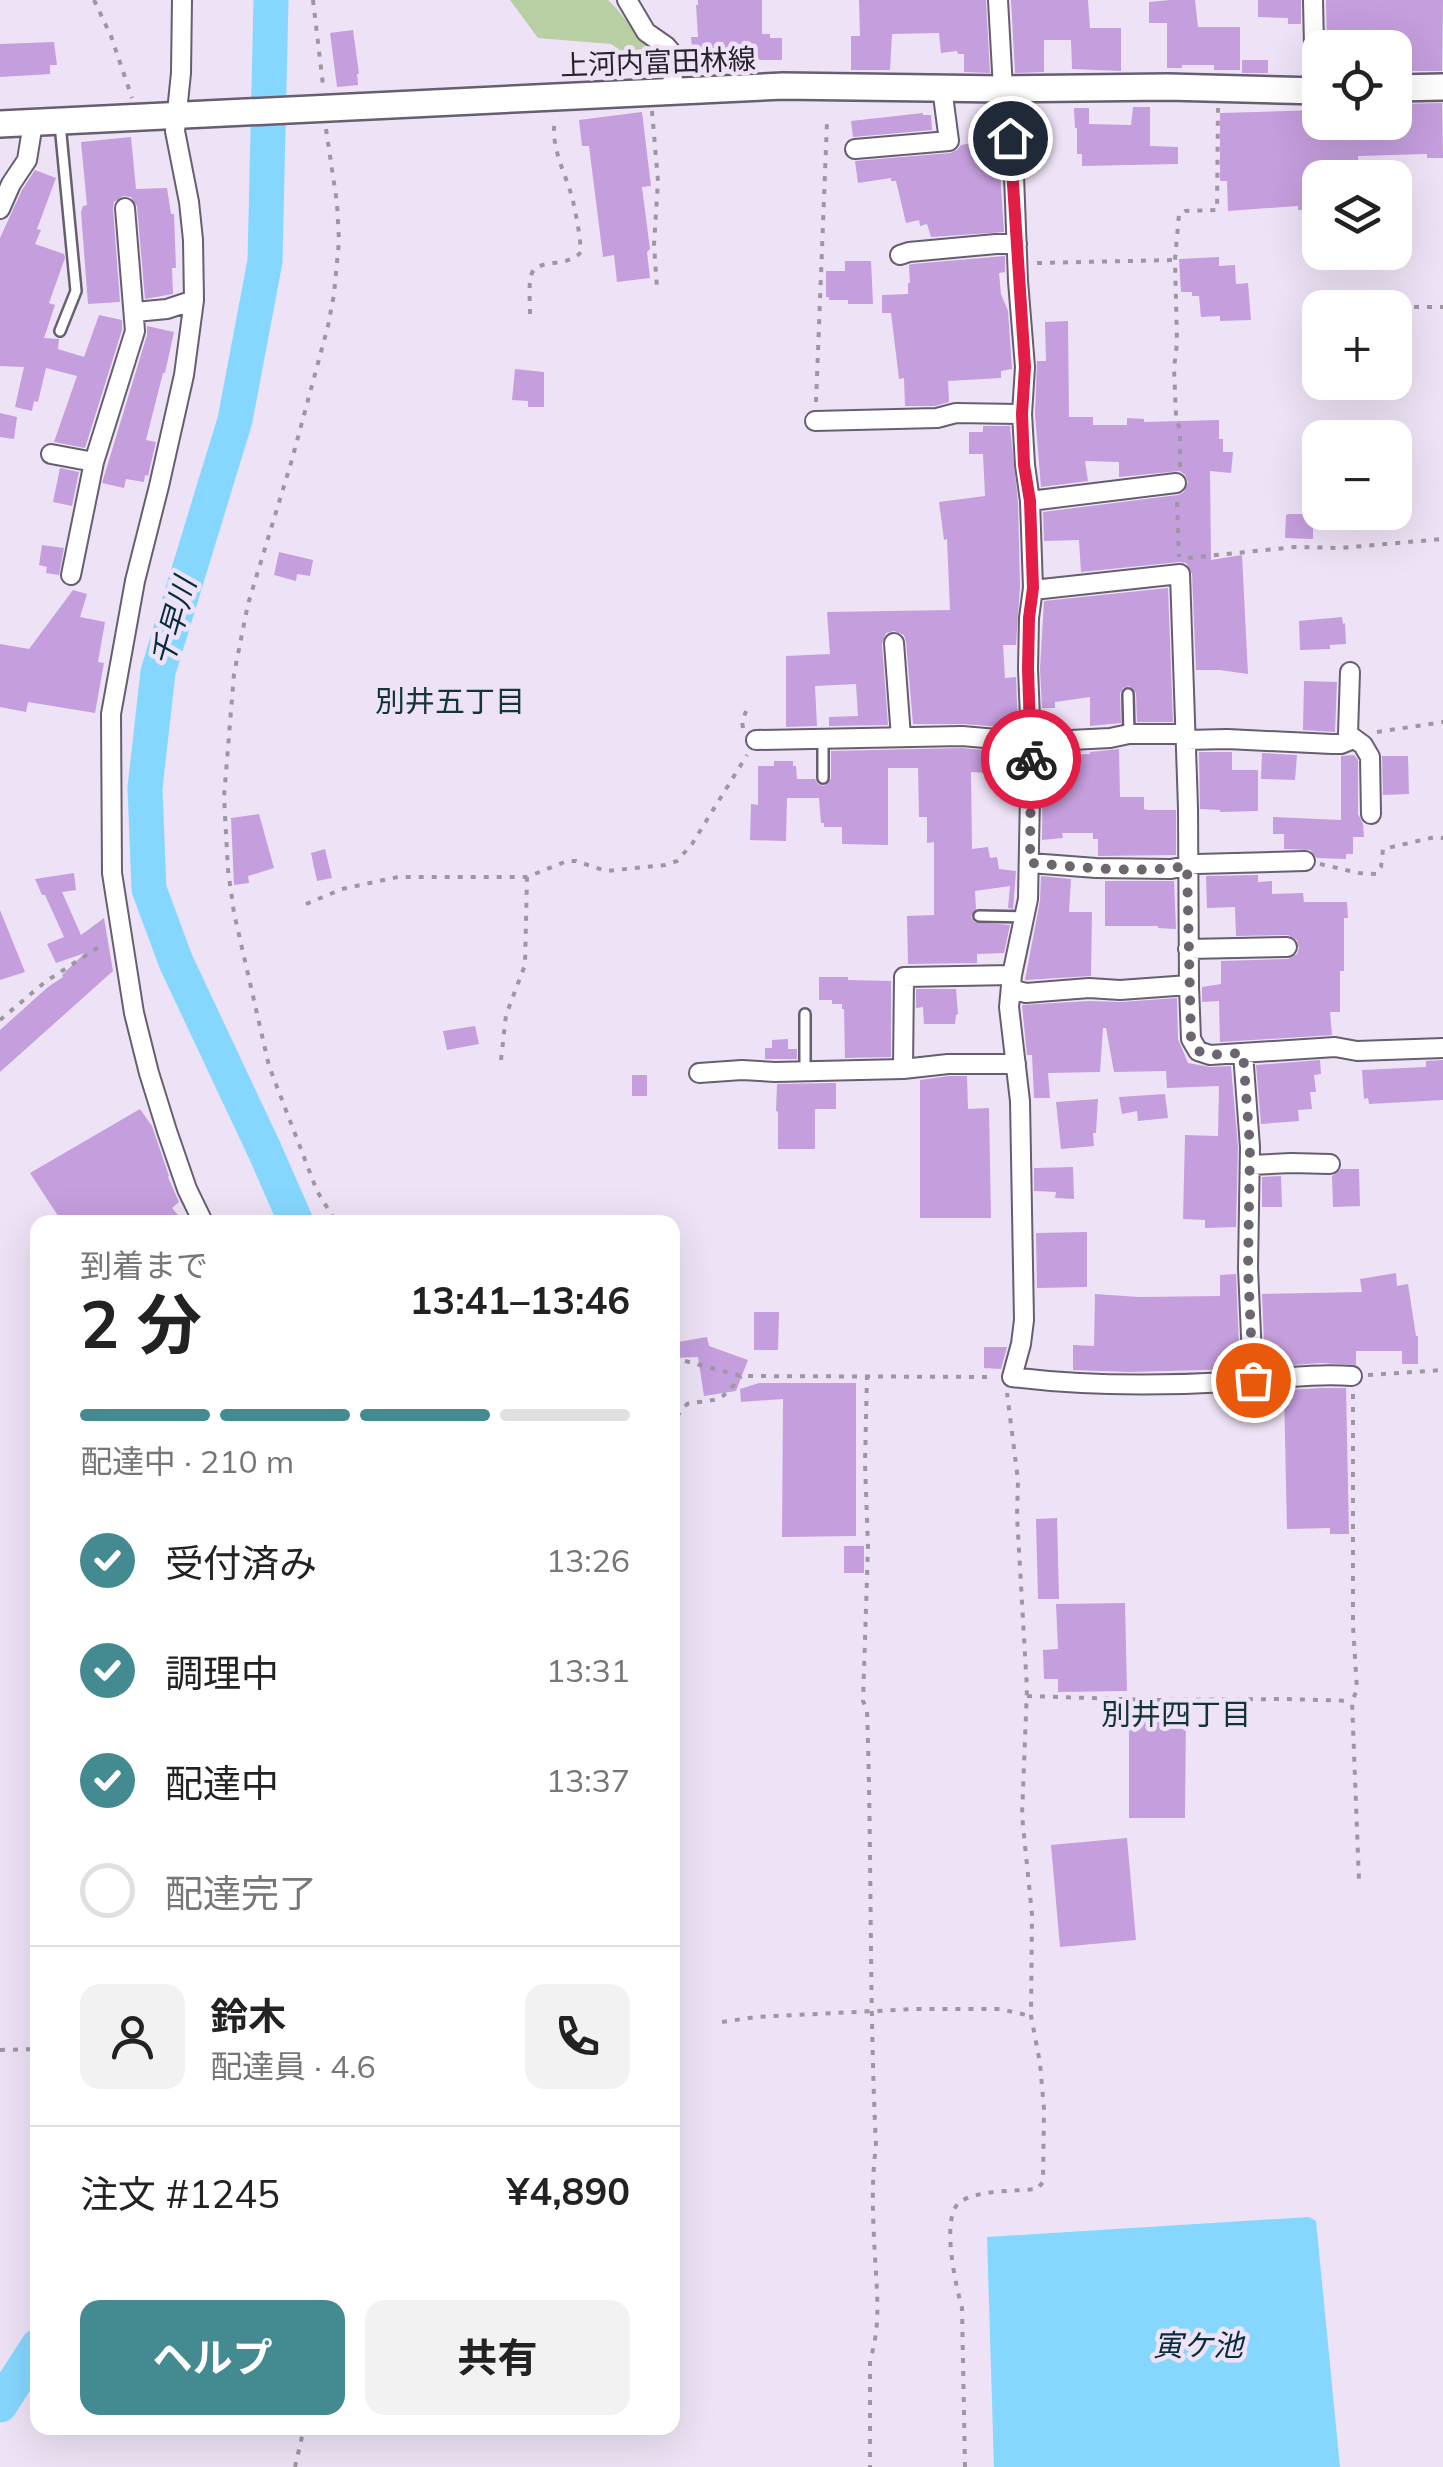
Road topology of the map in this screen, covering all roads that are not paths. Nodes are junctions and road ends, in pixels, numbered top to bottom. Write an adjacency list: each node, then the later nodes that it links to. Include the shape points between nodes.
1 (182, 0): 12 (street)
2 (627, 0): 10 (street, via 646,32 672,53)
3 (998, 0): 9 (street)
4 (1313, 0): 5 (street)
5 (1314, 30)
6 (1443, 87): 8 (main road)
7 (942, 88): 9 (main road, 上河内富田林線); 10 (main road, 上河内富田林線); 16 (street, via 949,141)
8 (1412, 88)
9 (1003, 90): 11 (main road, 上河内富田林線); 19 (street)
10 (663, 91): 12 (main road, 上河内富田林線)
11 (1302, 91)
12 (182, 116): 13 (main road, 上河内富田林線); 21 (street, via 175,131 189,202)
13 (60, 122): 14 (main road, 上河内富田林線); 23 (lane, via 76,291)
14 (33, 123): 15 (main road, 上河内富田林線); 18 (street, via 27,160)
15 (0, 124)
16 (855, 149)
17 (126, 208): 22 (street)
18 (0, 209)
19 (1017, 254): 20 (street); 24 (street)
20 (900, 255)
21 (194, 300): 22 (street); 62 (street, via 112,714 112,873 134,1013)
22 (135, 312): 27 (street, via 135,331)
23 (60, 332)
24 (1022, 414): 25 (street); 29 (street)
25 (815, 421)
26 (51, 454): 27 (street)
27 (94, 462): 30 (street)
28 (1176, 483): 29 (street)
29 (1030, 501): 31 (street)
30 (71, 575)
31 (1033, 590): 36 (street, via 1180,574); 41 (street)
32 (894, 642): 37 (street)
33 (1350, 672): 39 (street)
34 (1128, 694): 35 (lane)
35 (1129, 734): 36 (street); 41 (street)
36 (1186, 737): 39 (street, via 1332,744); 46 (street)
37 (901, 738): 38 (street); 41 (street)
38 (824, 739): 40 (street); 42 (lane)
39 (1353, 739): 43 (street, via 1370,758)
40 (756, 740)
41 (1031, 742): 45 (street)
42 (824, 778)
43 (1371, 814)
44 (1305, 861): 46 (street)
45 (1030, 863): 46 (street); 48 (street)
46 (1187, 866): 50 (street)
47 (979, 916): 48 (lane)
48 (1025, 917): 51 (street)
49 (1287, 947): 50 (street)
50 (1188, 949): 52 (street)
51 (1011, 982): 52 (street, via 1026,993); 56 (street); 57 (street, via 904,977)
52 (1189, 984): 55 (street, via 1191,1039 1198,1051)
53 (805, 1014): 58 (lane)
54 (1443, 1048): 55 (street)
55 (1243, 1053): 61 (street)
56 (1016, 1064): 57 (street); 64 (street, via 1024,1320 1012,1377 1058,1383)
57 (903, 1069): 58 (street)
58 (805, 1071): 59 (street)
59 (699, 1073)
60 (1330, 1164): 61 (street)
61 (1251, 1166): 64 (street)
62 (200, 1215)
63 (1352, 1376): 64 (street)
64 (1253, 1380)

